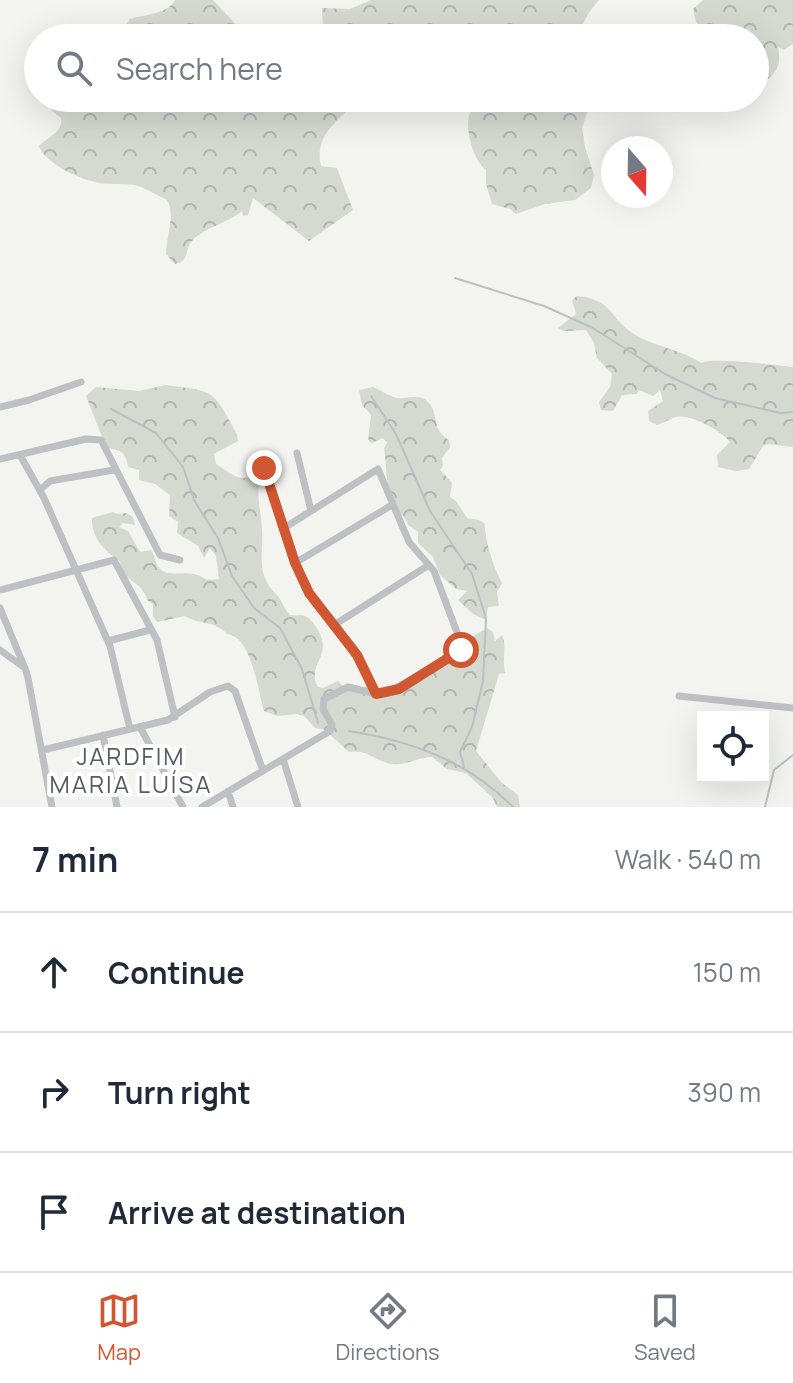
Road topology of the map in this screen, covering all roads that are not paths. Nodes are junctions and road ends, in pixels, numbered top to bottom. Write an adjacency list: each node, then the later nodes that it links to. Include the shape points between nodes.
1 (81, 382): 2 (street)
2 (0, 407)
3 (297, 453): 10 (street)
4 (20, 455): 5 (street); 7 (street, via 96,438); 8 (street)
5 (0, 459)
6 (264, 468): 11 (street)
7 (114, 470): 8 (street, via 50,481); 12 (street, via 160,555)
8 (40, 490): 15 (street)
9 (392, 505): 10 (street, via 378,469); 13 (street); 14 (street, via 409,542)
10 (311, 511): 11 (street)
11 (284, 528): 13 (street)
12 (180, 560)
13 (295, 563): 18 (street, via 309,593)
14 (429, 565): 18 (street); 23 (street, via 461,650 399,689)
15 (77, 570): 16 (street); 19 (street, via 114,560); 20 (street)
16 (0, 590)
17 (0, 608): 22 (street)
18 (334, 625): 23 (street, via 357,655)
19 (150, 630): 20 (street); 26 (street)
20 (108, 641): 28 (street)
21 (0, 650): 22 (street)
22 (25, 668): 30 (street)
23 (376, 694): 31 (street, via 348,687 324,699 333,728)
24 (679, 696): 25 (street)
25 (793, 708)
26 (175, 717): 27 (street); 32 (street, via 210,692 232,687)
27 (140, 727): 28 (street); 36 (street)
28 (130, 729): 29 (street)
29 (103, 735): 30 (street); 35 (street)
30 (43, 750): 34 (street)
31 (283, 759): 32 (street); 39 (street)
32 (263, 771): 33 (street)
33 (228, 791): 37 (street); 38 (street)
34 (52, 807)
35 (117, 807)
36 (183, 807)
37 (202, 807)
38 (233, 807)
39 (298, 807)

